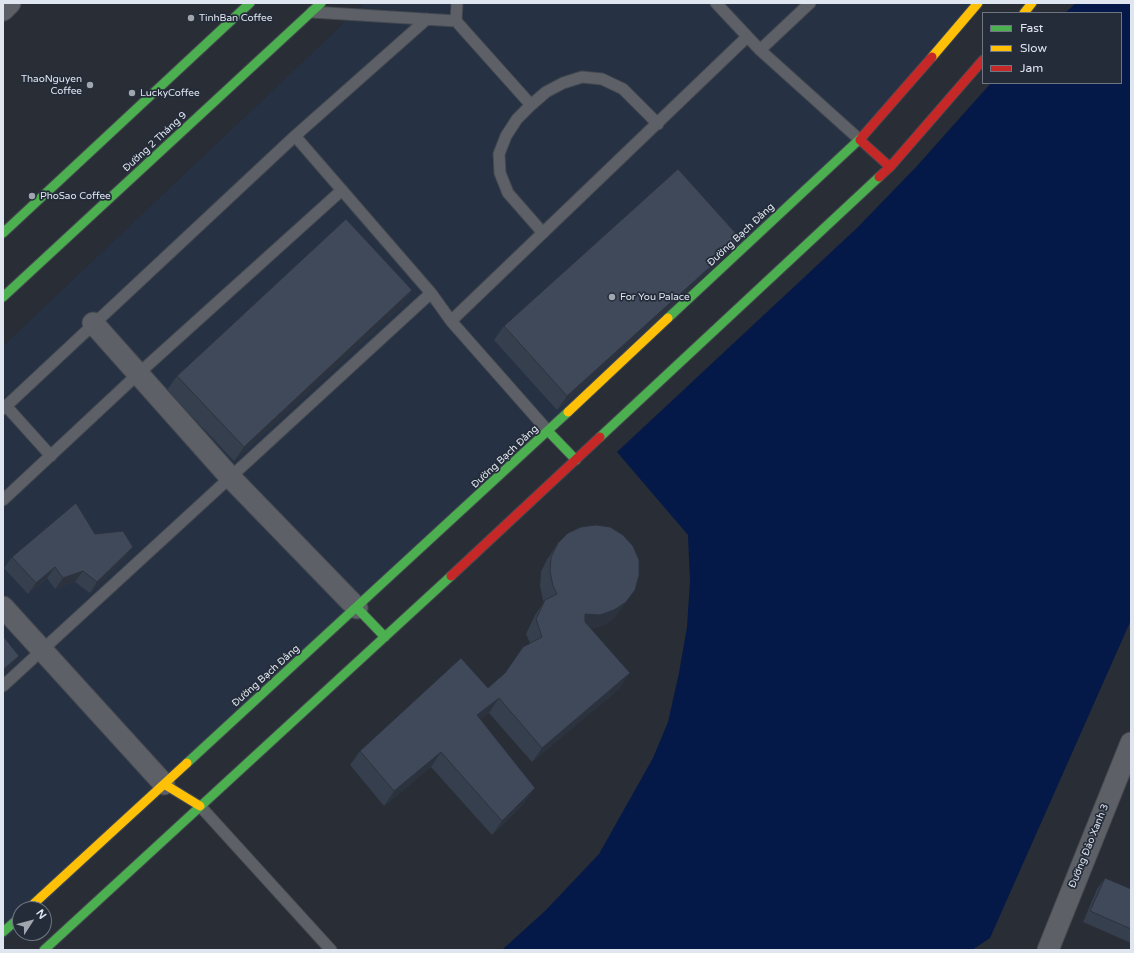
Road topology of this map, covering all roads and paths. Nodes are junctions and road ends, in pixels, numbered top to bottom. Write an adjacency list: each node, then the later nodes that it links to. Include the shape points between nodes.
1 (10, 3): 9 (street)
2 (250, 3): 23 (main road)
3 (321, 3): 10 (main road, Đường 2 Tháng 9)
4 (457, 3): 13 (lane)
5 (716, 3): 14 (lane)
6 (810, 3): 15 (lane)
7 (978, 3): 20 (main road, Đường Bạch Đằng)
8 (1032, 3): 11 (main road)
9 (3, 10)
10 (312, 12): 12 (lane); 26 (main road, Đường 2 Tháng 9)
11 (1025, 12)
12 (428, 20): 13 (lane); 19 (lane)
13 (456, 21): 17 (lane)
14 (747, 37): 15 (lane); 18 (lane)
15 (760, 50): 20 (lane)
16 (982, 61): 21 (main road)
17 (530, 105): 18 (lane, via 563,82 582,78 602,79 623,89); 24 (lane, via 506,136 499,154 500,174 508,193)
18 (658, 124): 24 (lane)
19 (295, 136): 22 (lane); 28 (lane)
20 (860, 140): 21 (main road); 31 (main road, Đường Bạch Đằng)
21 (890, 167): 33 (main road)
22 (342, 190): 25 (lane); 29 (lane)
23 (3, 233)
24 (543, 233): 27 (lane)
25 (431, 293): 27 (lane); 34 (lane)
26 (3, 297)
27 (451, 321): 31 (lane)
28 (93, 323): 29 (street); 30 (lane)
29 (138, 374): 32 (lane); 34 (street)
30 (4, 408): 32 (lane)
31 (548, 432): 33 (main road); 37 (main road, Đường Bạch Đằng)
32 (51, 456): 35 (lane)
33 (576, 460): 38 (main road)
34 (230, 477): 37 (street); 39 (lane)
35 (3, 500)
36 (3, 608): 39 (street)
37 (358, 608): 38 (main road); 42 (main road, Đường Bạch Đằng)
38 (385, 637): 43 (main road)
39 (40, 651): 40 (lane); 42 (street)
40 (3, 686)
41 (1131, 743): 49 (street, Đường Đảo Xanh 3)
42 (164, 784): 43 (main road); 44 (main road, Đường Bạch Đằng)
43 (200, 806): 47 (main road); 48 (lane)
44 (37, 901)
45 (12, 924): 46 (main road)
46 (3, 932)
47 (44, 950)
48 (331, 950)
49 (1048, 950)

